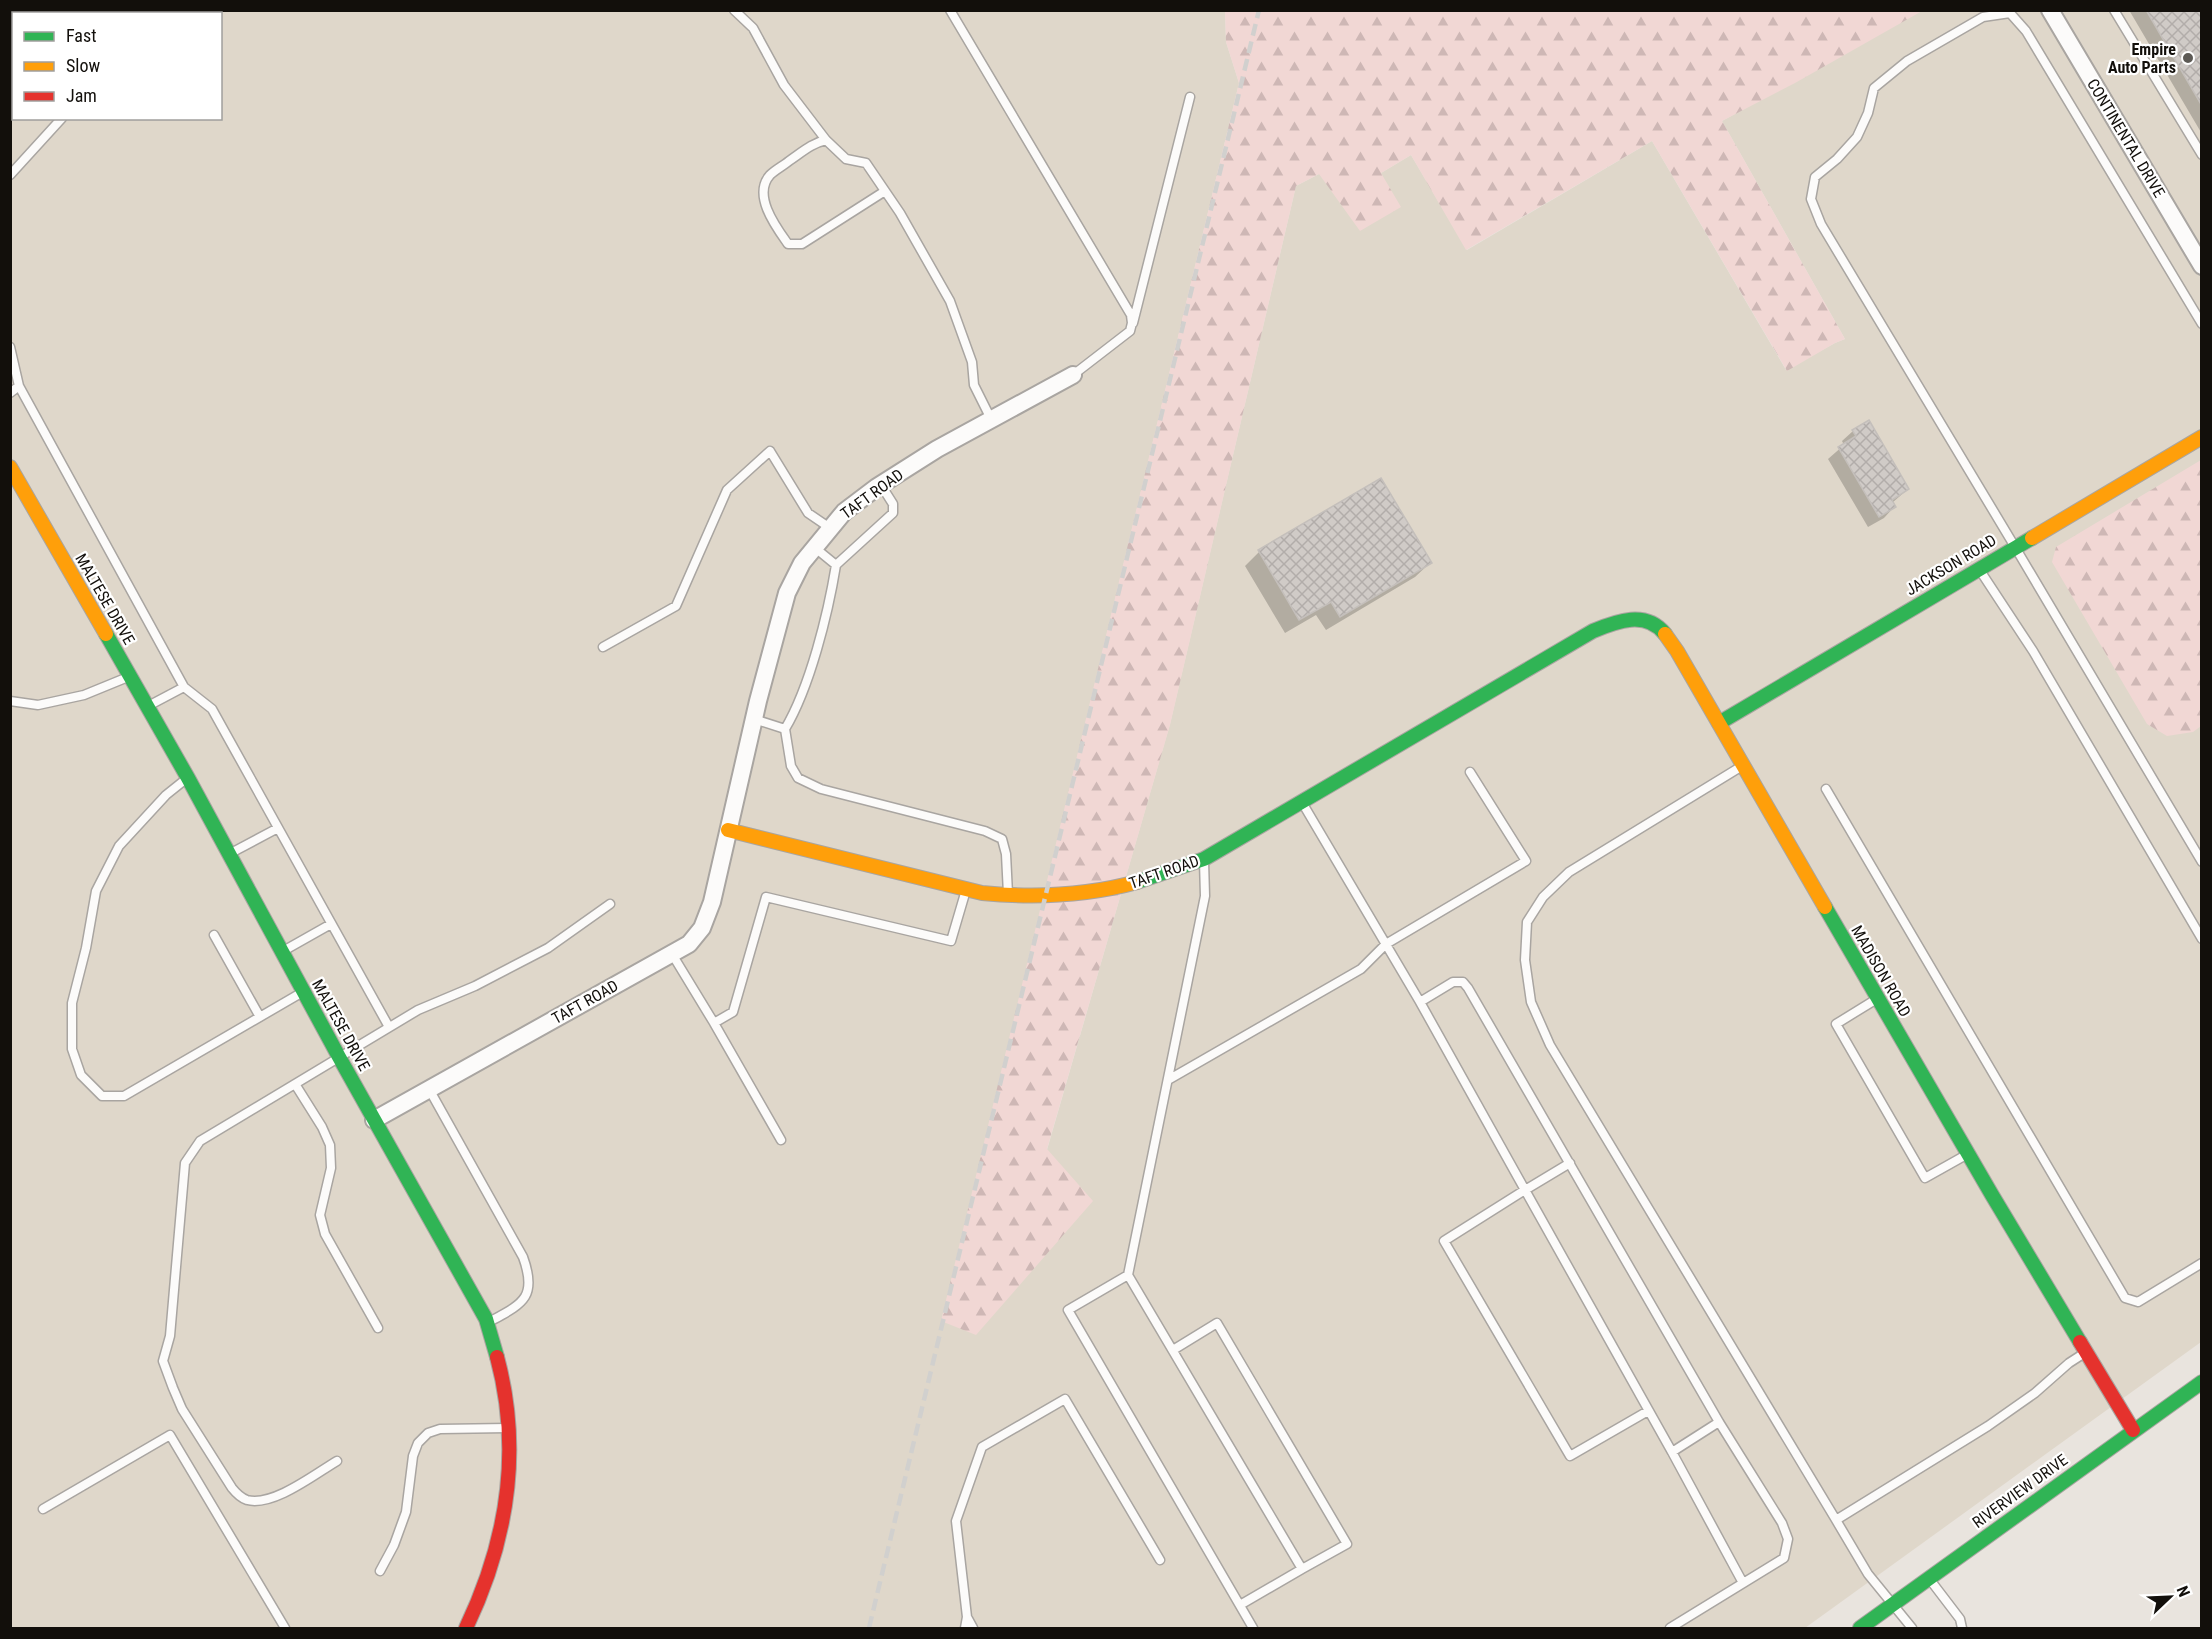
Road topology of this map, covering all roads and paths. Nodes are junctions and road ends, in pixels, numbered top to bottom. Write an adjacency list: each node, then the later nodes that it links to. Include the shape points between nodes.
1 (734, 10): 7 (lane, via 753,28 784,85)
2 (950, 10): 12 (lane, via 1131,315)
3 (2049, 10): 11 (street, CONTINENTAL DRIVE)
4 (2115, 10): 8 (lane)
5 (1190, 97): 12 (lane)
6 (60, 120): 9 (lane)
7 (826, 140): 10 (lane, via 846,159 866,163); 10 (lane, via 807,149 765,184 767,210 788,244 802,243)
8 (2202, 155)
9 (10, 175)
10 (885, 190): 18 (lane, via 950,301 972,362 974,385)
11 (2202, 266)
12 (1132, 323): 15 (lane, via 1130,331)
13 (2202, 324): 24 (lane, via 2026,31 2010,13 1983,17 1907,61 1874,88 1857,137 1815,177 1811,199 1821,224)
14 (10, 348): 16 (lane)
15 (1072, 375): 18 (street, TAFT ROAD)
16 (19, 386): 17 (lane); 30 (lane)
17 (10, 393)
18 (991, 419): 21 (street, TAFT ROAD)
19 (2202, 437): 24 (street, JACKSON ROAD)
20 (10, 467): 29 (street, MALTESE DRIVE)
21 (881, 485): 22 (street, TAFT ROAD, via 844,512); 25 (lane, via 893,504 893,513)
22 (830, 528): 23 (street, TAFT ROAD); 27 (lane, via 808,513 770,451 728,490 675,606)
23 (814, 547): 25 (lane); 33 (street, TAFT ROAD, via 787,593)
24 (2015, 547): 26 (street, JACKSON ROAD); 45 (lane)
25 (836, 565): 35 (lane, via 798,708)
26 (1979, 568): 34 (street, JACKSON ROAD); 51 (lane, via 2033,651)
27 (603, 647)
28 (1554, 654): 34 (street, MADISON ROAD, via 1616,621 1638,618 1658,627 1677,651); 40 (street, TAFT ROAD)
29 (130, 676): 31 (lane, via 84,695 38,705); 32 (street, MALTESE DRIVE)
30 (184, 687): 32 (lane); 41 (lane, via 212,709)
31 (10, 701)
32 (147, 707): 38 (street, MALTESE DRIVE)
33 (754, 719): 35 (lane); 42 (street, TAFT ROAD)
34 (1719, 723): 36 (street, MADISON ROAD)
35 (785, 729): 47 (lane, via 791,766 798,778 821,789 985,831 1002,839)
36 (1743, 765): 56 (street, MADISON ROAD); 84 (lane, via 1569,872 1543,897 1527,922 1525,960 1531,1002 1550,1045)
37 (1470, 772): 52 (lane, via 1526,861)
38 (188, 778): 43 (street, MALTESE DRIVE); 58 (lane, via 166,795 119,846 96,891 72,1003 72,1049 81,1075 102,1096 124,1096)
39 (1826, 789): 70 (lane, via 2125,1298 2138,1302)
40 (1301, 801): 44 (street, TAFT ROAD); 52 (lane)
41 (278, 828): 43 (lane); 49 (lane)
42 (728, 830): 46 (street, TAFT ROAD); 54 (street, TAFT ROAD, via 702,928 689,944)
43 (229, 855): 53 (street, MALTESE DRIVE)
44 (1204, 859): 47 (street, TAFT ROAD, via 1100,892); 62 (lane, via 1205,896)
45 (2202, 862)
46 (966, 889): 47 (street, TAFT ROAD); 59 (lane, via 951,941 766,897 733,1012)
47 (1008, 896)
48 (610, 904): 60 (lane, via 548,948)
49 (331, 924): 53 (lane); 60 (lane)
50 (214, 935): 58 (lane)
51 (2202, 939)
52 (1386, 944): 57 (lane); 62 (lane, via 1361,969)
53 (282, 952): 55 (street, MALTESE DRIVE)
54 (672, 954): 59 (lane); 64 (street, TAFT ROAD)
55 (304, 991): 58 (lane); 61 (street, MALTESE DRIVE)
56 (1878, 998): 67 (street, MADISON ROAD); 67 (lane, via 1836,1024 1913,1158 1925,1178)
57 (1420, 1002): 68 (lane, via 1453,982 1463,982); 69 (lane)
58 (260, 1017)
59 (714, 1023): 66 (lane)
60 (389, 1027): 61 (lane)
61 (339, 1057): 63 (lane); 65 (street, MALTESE DRIVE)
62 (1168, 1080): 71 (lane)
63 (295, 1084): 73 (lane, via 330,1145 331,1168 320,1215 325,1234); 82 (lane, via 200,1141 186,1163 170,1336 163,1361 182,1408 237,1494 248,1500 265,1499)
64 (429, 1089): 65 (street, TAFT ROAD); 72 (lane, via 530,1275 528,1290 519,1305)
65 (374, 1120): 72 (street, MALTESE DRIVE)
66 (781, 1140)
67 (1968, 1153): 75 (street, MADISON ROAD)
68 (1570, 1163): 69 (lane); 78 (lane)
69 (1525, 1190): 77 (lane); 77 (lane, via 1444,1241 1570,1456)
70 (2202, 1263)
71 (1128, 1275): 74 (lane); 90 (lane, via 1068,1310)
72 (488, 1323): 79 (street, MALTESE DRIVE, via 508,1406)
73 (378, 1328)
74 (1173, 1350): 86 (lane); 86 (lane, via 1217,1323 1223,1333 1347,1544)
75 (2086, 1352): 80 (street, MADISON ROAD); 84 (lane, via 1988,1426)
76 (2202, 1382): 80 (street, RIVERVIEW DRIVE)
77 (1648, 1411): 81 (lane)
78 (1719, 1422): 81 (lane); 89 (lane, via 1788,1539 1784,1558)
79 (509, 1428): 87 (lane, via 440,1429 428,1433 418,1443 406,1512); 94 (street, MALTESE DRIVE, via 508,1492 501,1530 491,1570)
80 (2133, 1430): 88 (street, RIVERVIEW DRIVE)
81 (1672, 1452): 89 (lane)
82 (337, 1461)
83 (43, 1509): 93 (lane, via 170,1435)
84 (1836, 1520): 91 (lane)
85 (1160, 1560): 92 (lane, via 1065,1399 982,1447 956,1521)
86 (1302, 1569): 90 (lane)
87 (380, 1571)
88 (1929, 1578): 91 (street, RIVERVIEW DRIVE); 101 (lane, via 1960,1619)
89 (1743, 1583): 98 (lane)
90 (1240, 1605): 97 (lane)
91 (1892, 1605): 99 (street, RIVERVIEW DRIVE); 100 (lane)
92 (967, 1617): 95 (lane); 96 (lane)
93 (285, 1629)
94 (466, 1629)
95 (964, 1629)
96 (973, 1629)
97 (1253, 1629)
98 (1670, 1629)
99 (1860, 1629)
100 (1912, 1629)
101 (1962, 1629)

